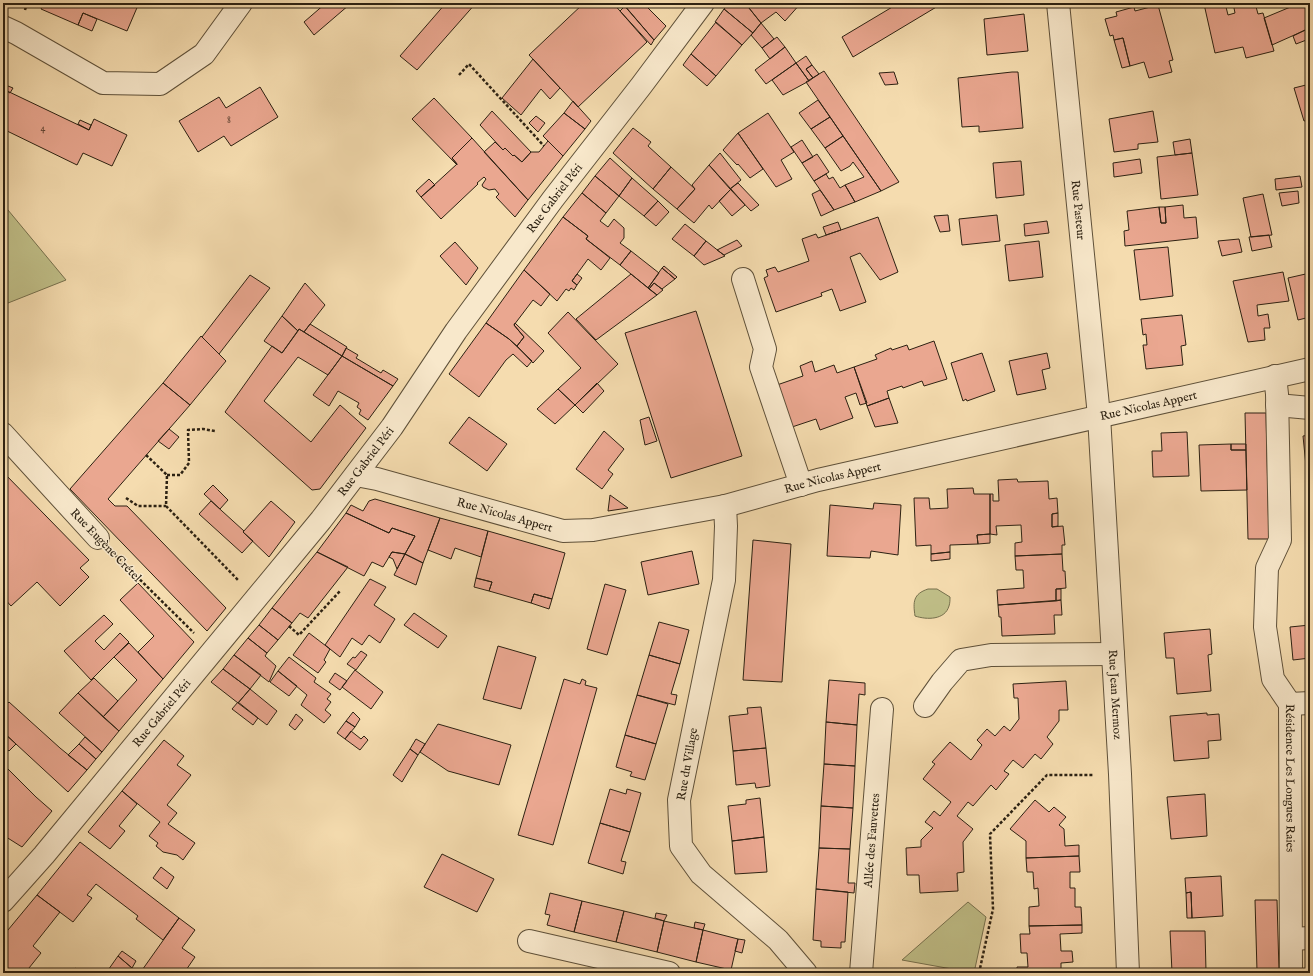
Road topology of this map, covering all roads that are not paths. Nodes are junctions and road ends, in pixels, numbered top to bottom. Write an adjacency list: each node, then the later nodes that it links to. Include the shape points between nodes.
1 (241, 3): 4 (street, via 204,54 160,84 104,83)
2 (703, 3): 12 (street, Rue Gabriel Péri, via 553,199)
3 (1058, 3): 10 (street, Rue Pasteur)
4 (3, 27)
5 (743, 279): 13 (street, via 765,349 761,367)
6 (1310, 369): 7 (street, Rue Nicolas Appert)
7 (1275, 376): 8 (street, Résidence Les Longues Raies); 10 (street, Rue Nicolas Appert)
8 (1277, 405): 9 (street); 17 (street, Résidence Les Longues Raies, via 1280,540 1267,568 1265,627 1273,679)
9 (1310, 408)
10 (1099, 416): 13 (street, Rue Nicolas Appert); 16 (street, Rue Jean Mermoz)
11 (3, 434): 15 (street, Rue Eugène Crétel)
12 (356, 475): 14 (street, Rue Nicolas Appert, via 563,531 593,530); 20 (street, Rue Gabriel Péri, via 257,598)
13 (801, 485): 14 (street, Rue Nicolas Appert)
14 (725, 506): 24 (street, Rue du Village, via 724,580 679,800 681,846 701,874 778,940)
15 (98, 538)
16 (1113, 654): 18 (street, via 991,655 961,660); 26 (street, Rue Jean Mermoz)
17 (1300, 704): 21 (street, Résidence Les Longues Raies)
18 (925, 706)
19 (882, 709): 25 (street, Allée des Fauvettes)
20 (3, 901)
21 (1300, 938): 27 (street, Résidence Les Longues Raies)
22 (528, 941): 23 (street)
23 (669, 973)
24 (806, 973)
25 (861, 973)
26 (1128, 973)
27 (1291, 973)

